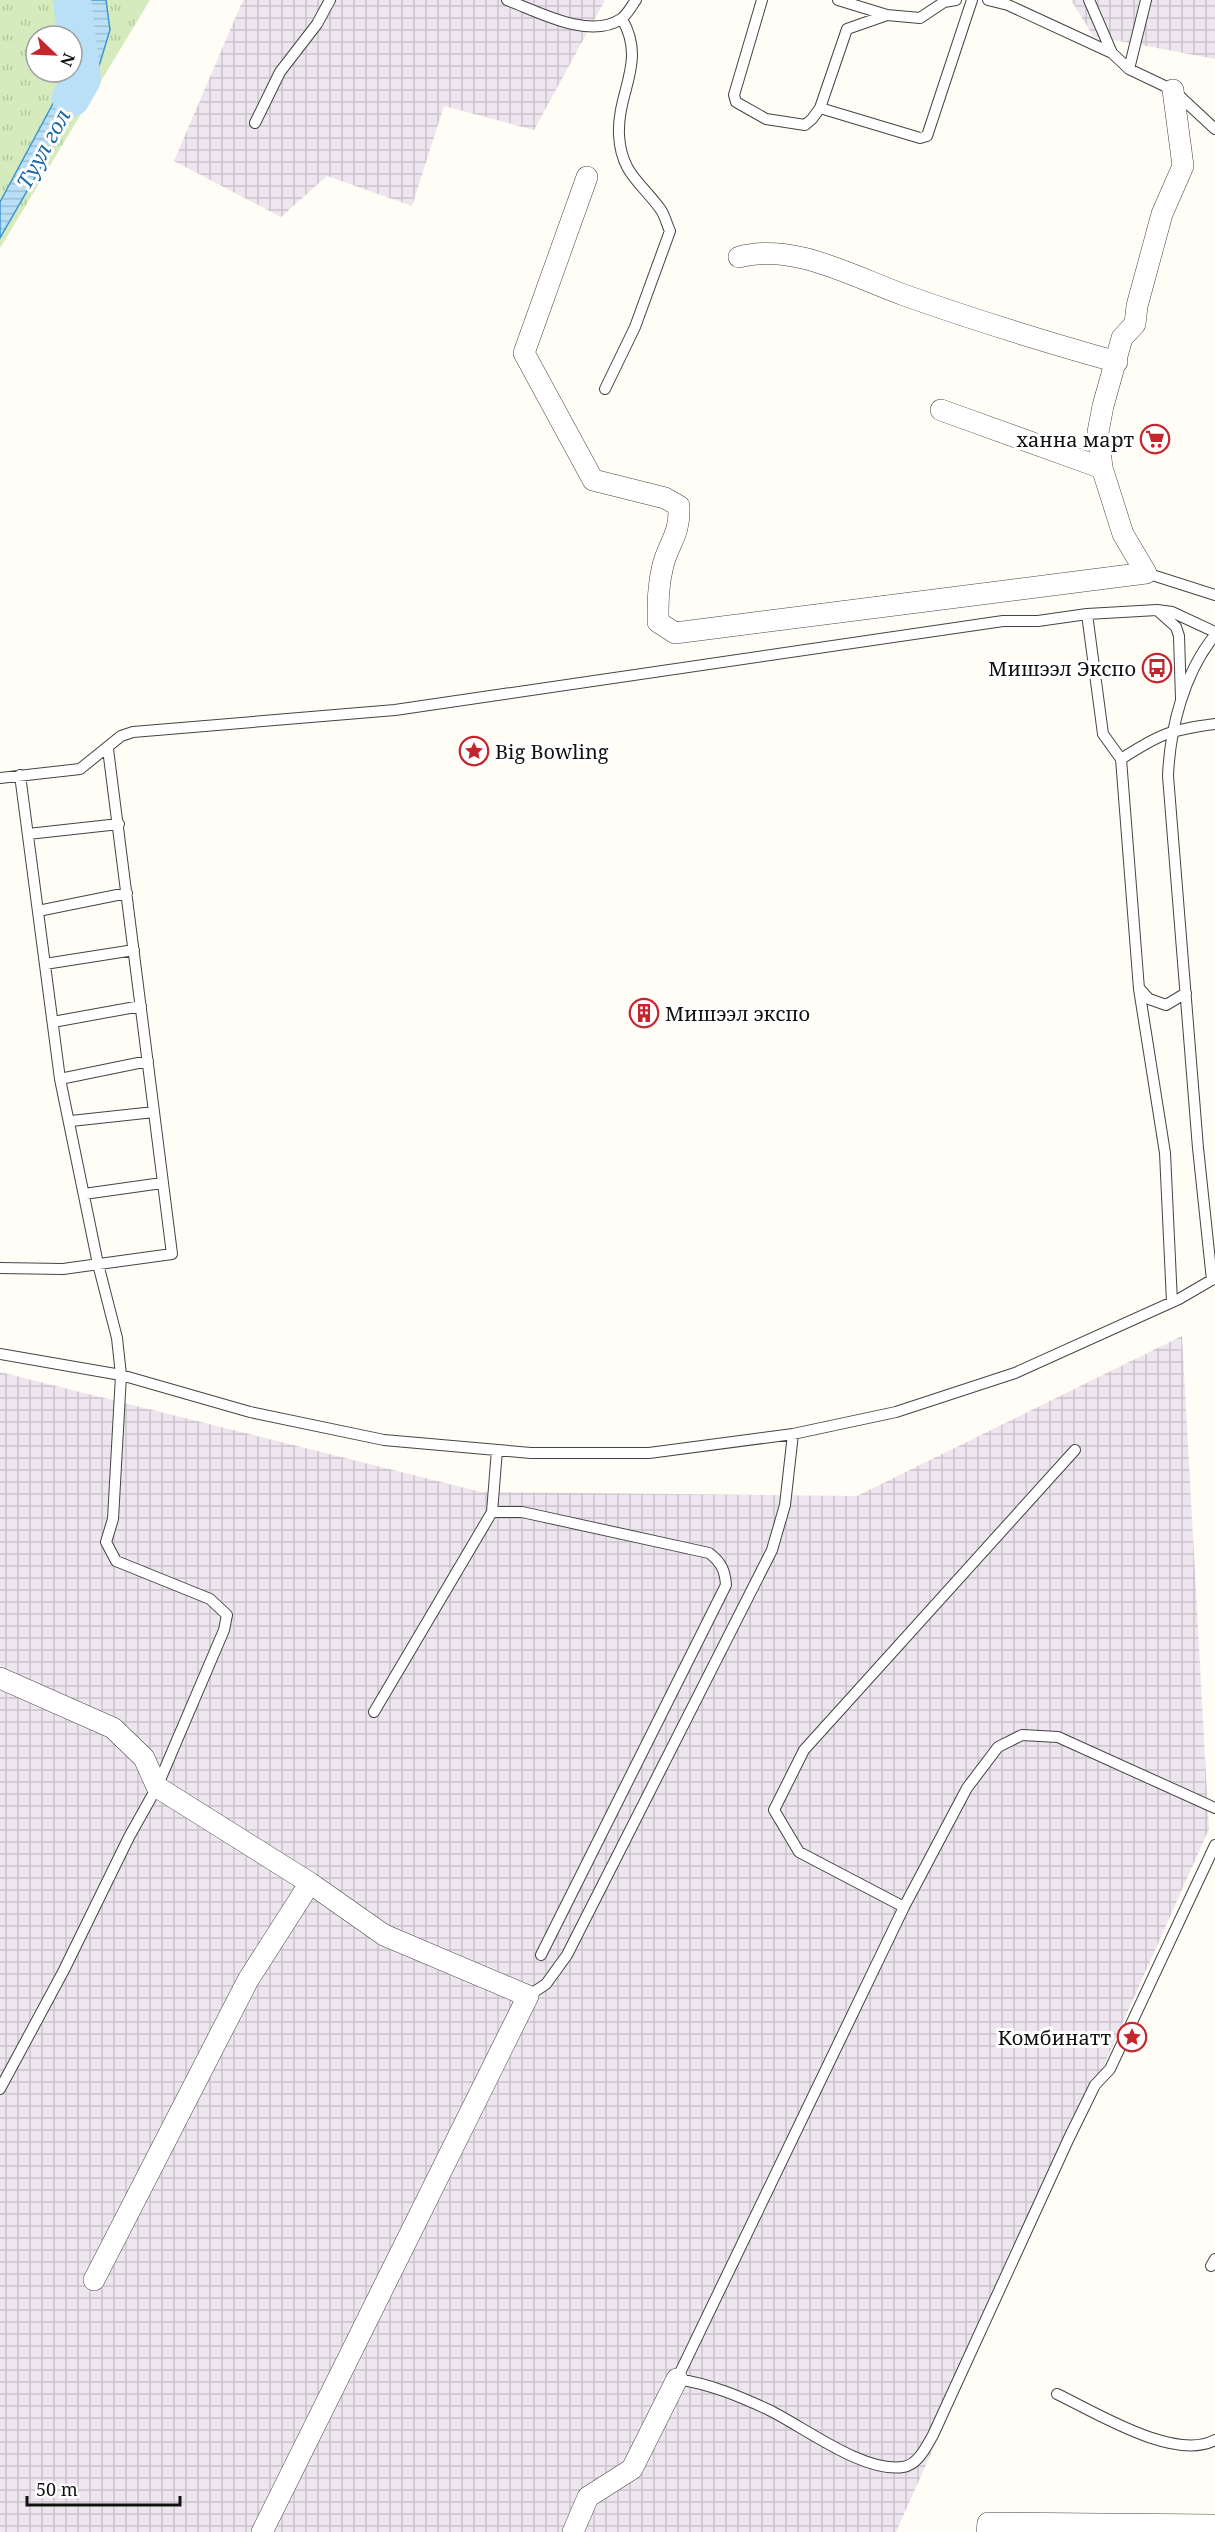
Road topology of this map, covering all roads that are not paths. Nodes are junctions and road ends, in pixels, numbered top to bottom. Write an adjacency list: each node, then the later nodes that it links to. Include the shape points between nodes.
1 (330, 0): 17 (lane, via 317,24 280,72)
2 (507, 0): 12 (lane, via 564,21 595,27)
3 (636, 0): 12 (lane)
4 (762, 0): 16 (lane, via 734,95 736,102 766,119 805,125)
5 (837, 0): 11 (lane)
6 (956, 0): 11 (lane, via 944,2 920,18)
7 (972, 0): 16 (lane, via 927,136 920,138)
8 (988, 0): 13 (lane, via 1008,5)
9 (1089, 0): 13 (lane)
10 (1146, 0): 14 (lane)
11 (887, 15): 16 (lane, via 847,29)
12 (622, 19): 22 (lane, via 630,37 633,63 619,136 629,174 661,211 670,231 635,327)
13 (1112, 53): 14 (lane)
14 (1129, 69): 15 (lane)
15 (1173, 90): 18 (lane); 21 (street, via 1183,166 1162,214 1135,324 1122,339)
16 (820, 108)
17 (255, 123)
18 (1215, 129)
19 (587, 177): 25 (street, via 524,353 593,480 665,498 679,506 680,527 657,591 658,622 675,633)
20 (739, 257): 21 (street, via 759,252 828,264 904,295)
21 (1117, 362): 24 (street, via 1098,432)
22 (605, 389)
23 (942, 410): 24 (street)
24 (1102, 468): 25 (street, via 1123,534)
25 (1146, 573): 26 (lane)
26 (1215, 595)
27 (1157, 610): 28 (lane); 29 (lane, via 1172,612); 30 (lane, via 1176,627 1179,636)
28 (1087, 614): 33 (lane, via 1003,621 395,710 133,732 121,736); 34 (lane, via 1103,734)
29 (1215, 634): 30 (lane, via 1199,657)
30 (1182, 704): 32 (lane)
31 (1215, 724): 32 (lane)
32 (1175, 729): 34 (lane, via 1157,735); 44 (lane, via 1168,776)
33 (108, 749): 35 (lane, via 80,769); 37 (lane)
34 (1121, 759): 43 (lane)
35 (20, 775): 36 (lane); 38 (lane)
36 (0, 778)
37 (118, 824): 38 (lane); 39 (lane)
38 (28, 834): 40 (lane)
39 (127, 893): 40 (lane); 41 (lane)
40 (38, 911): 42 (lane)
41 (134, 950): 42 (lane); 45 (lane)
42 (45, 964): 46 (lane)
43 (1139, 989): 44 (lane, via 1149,999 1166,1005); 56 (lane, via 1165,1153)
44 (1186, 993): 55 (lane)
45 (141, 1006): 46 (lane); 47 (lane)
46 (53, 1022): 48 (lane)
47 (148, 1061): 48 (lane); 49 (lane)
48 (60, 1079): 50 (lane)
49 (154, 1112): 50 (lane); 51 (lane)
50 (71, 1121): 52 (lane)
51 (162, 1183): 52 (lane); 53 (lane, via 172,1254)
52 (84, 1194): 53 (lane)
53 (98, 1264): 54 (lane, via 63,1269); 58 (lane, via 117,1338)
54 (0, 1268)
55 (1214, 1279): 56 (lane)
56 (1172, 1302): 59 (lane, via 1015,1373 896,1412)
57 (0, 1354): 58 (lane)
58 (121, 1375): 60 (lane, via 250,1412 384,1440); 65 (lane, via 113,1519 106,1542 116,1561 210,1599 227,1615)
59 (794, 1434): 60 (lane, via 649,1453); 71 (lane, via 785,1505 772,1550 567,1955 546,1984)
60 (497, 1450): 62 (lane)
61 (1075, 1450): 69 (lane, via 804,1750 774,1810 799,1852)
62 (492, 1512): 64 (lane); 70 (lane, via 522,1512 709,1553 725,1571 726,1585)
63 (0, 1678): 65 (street, via 113,1728 144,1758)
64 (374, 1712)
65 (157, 1786): 68 (street); 72 (lane)
66 (1215, 1808): 69 (lane, via 1058,1737 1022,1735 998,1747 967,1788)
67 (1215, 1845): 74 (lane, via 1110,2068 1095,2085 1069,2138 921,2457 905,2467 886,2468 718,2388)
68 (310, 1883): 71 (street, via 384,1935); 73 (street, via 248,1980)
69 (904, 1906): 74 (lane)
70 (541, 1955)
71 (528, 1996): 78 (street)
72 (0, 2089)
73 (94, 2280)
74 (677, 2379): 79 (street, via 632,2469 588,2497)
75 (1057, 2394): 76 (lane, via 1178,2446 1206,2445)
76 (1215, 2440)
77 (1215, 2525): 80 (street, via 988,2523)
78 (262, 2532)
79 (573, 2532)
80 (987, 2532)

